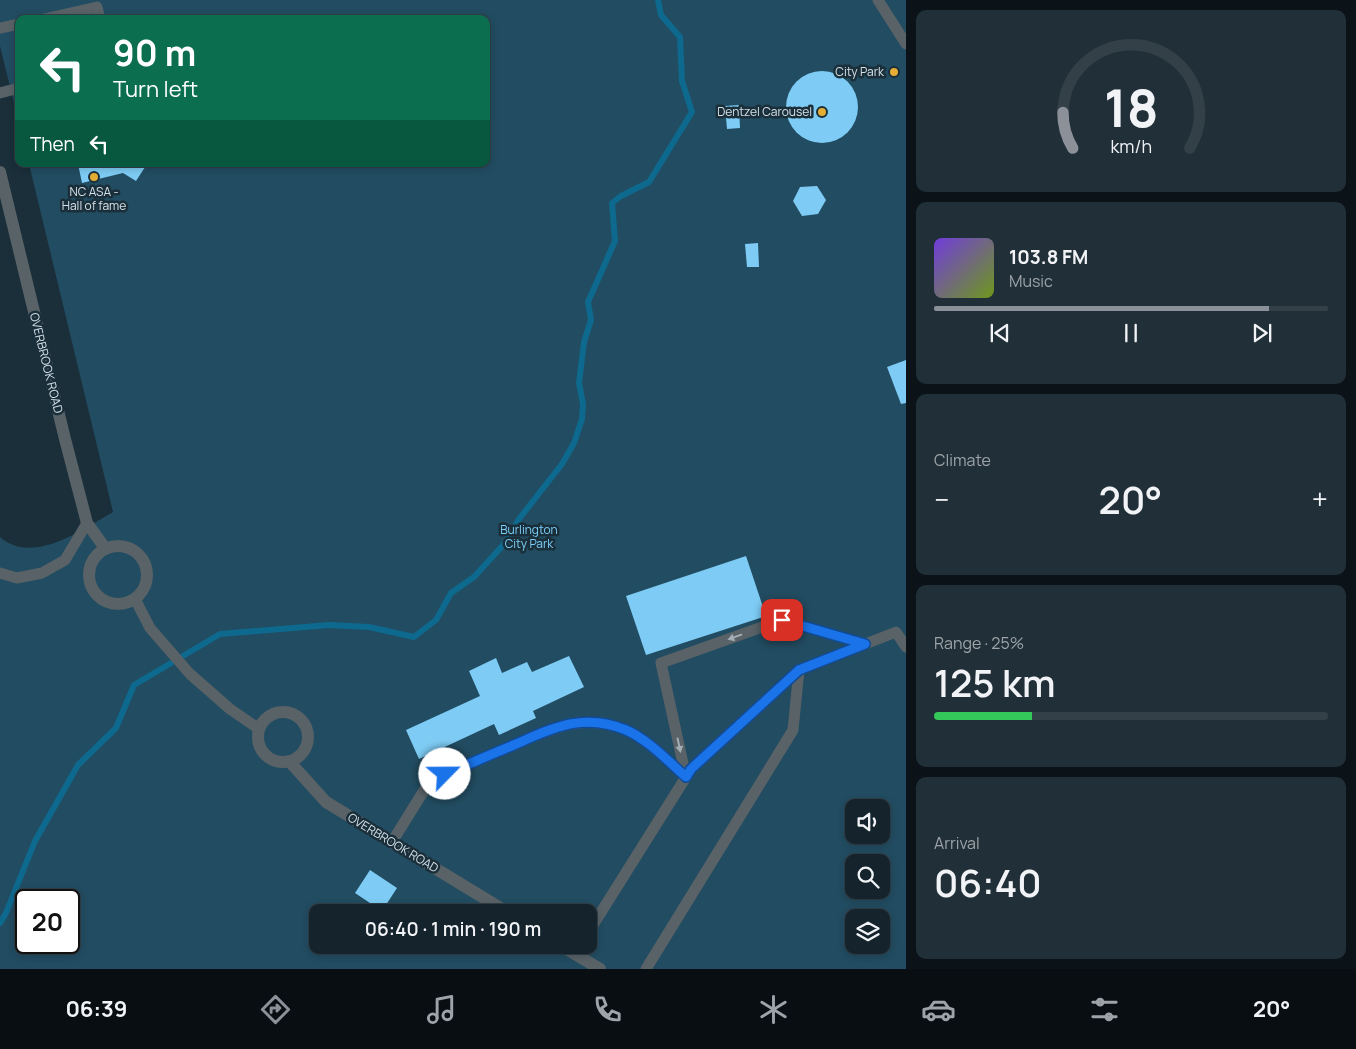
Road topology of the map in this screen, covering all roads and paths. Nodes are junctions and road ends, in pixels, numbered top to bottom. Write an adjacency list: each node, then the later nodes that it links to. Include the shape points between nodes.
1 (878, 0): 6 (lane)
2 (62, 15): 3 (lane, via 97,7)
3 (99, 15)
4 (15, 25): 5 (lane)
5 (0, 28)
6 (906, 44)
7 (15, 89): 8 (lane)
8 (0, 92)
9 (0, 172): 10 (street, OVERBROOK ROAD)
10 (87, 523): 11 (street, OVERBROOK ROAD); 12 (lane, via 65,560 42,573 17,578)
11 (105, 548): 13 (street, via 124,546 140,556 147,574 146,584); 13 (street, via 91,562 88,571 92,590 99,598 116,605)
12 (0, 573)
13 (135, 599): 17 (lane, via 150,628 190,674)
14 (865, 644): 15 (lane, via 896,632); 16 (lane); 19 (lane, one-way to 19, via 782,620 661,663)
15 (906, 647)
16 (799, 670): 19 (lane); 25 (lane, via 793,730)
17 (259, 729): 18 (street, via 257,737 267,757 274,761); 18 (street, via 269,716 277,712 294,714 300,719 308,735 307,743 305,749)
18 (290, 761): 20 (street, OVERBROOK ROAD, via 326,802)
19 (686, 777): 20 (lane, via 644,740 627,730 590,722 558,726 428,784); 22 (lane)
20 (392, 842): 21 (street, OVERBROOK ROAD)
21 (494, 904)
22 (597, 919)
23 (583, 954): 24 (street)
24 (600, 969)
25 (646, 969)

